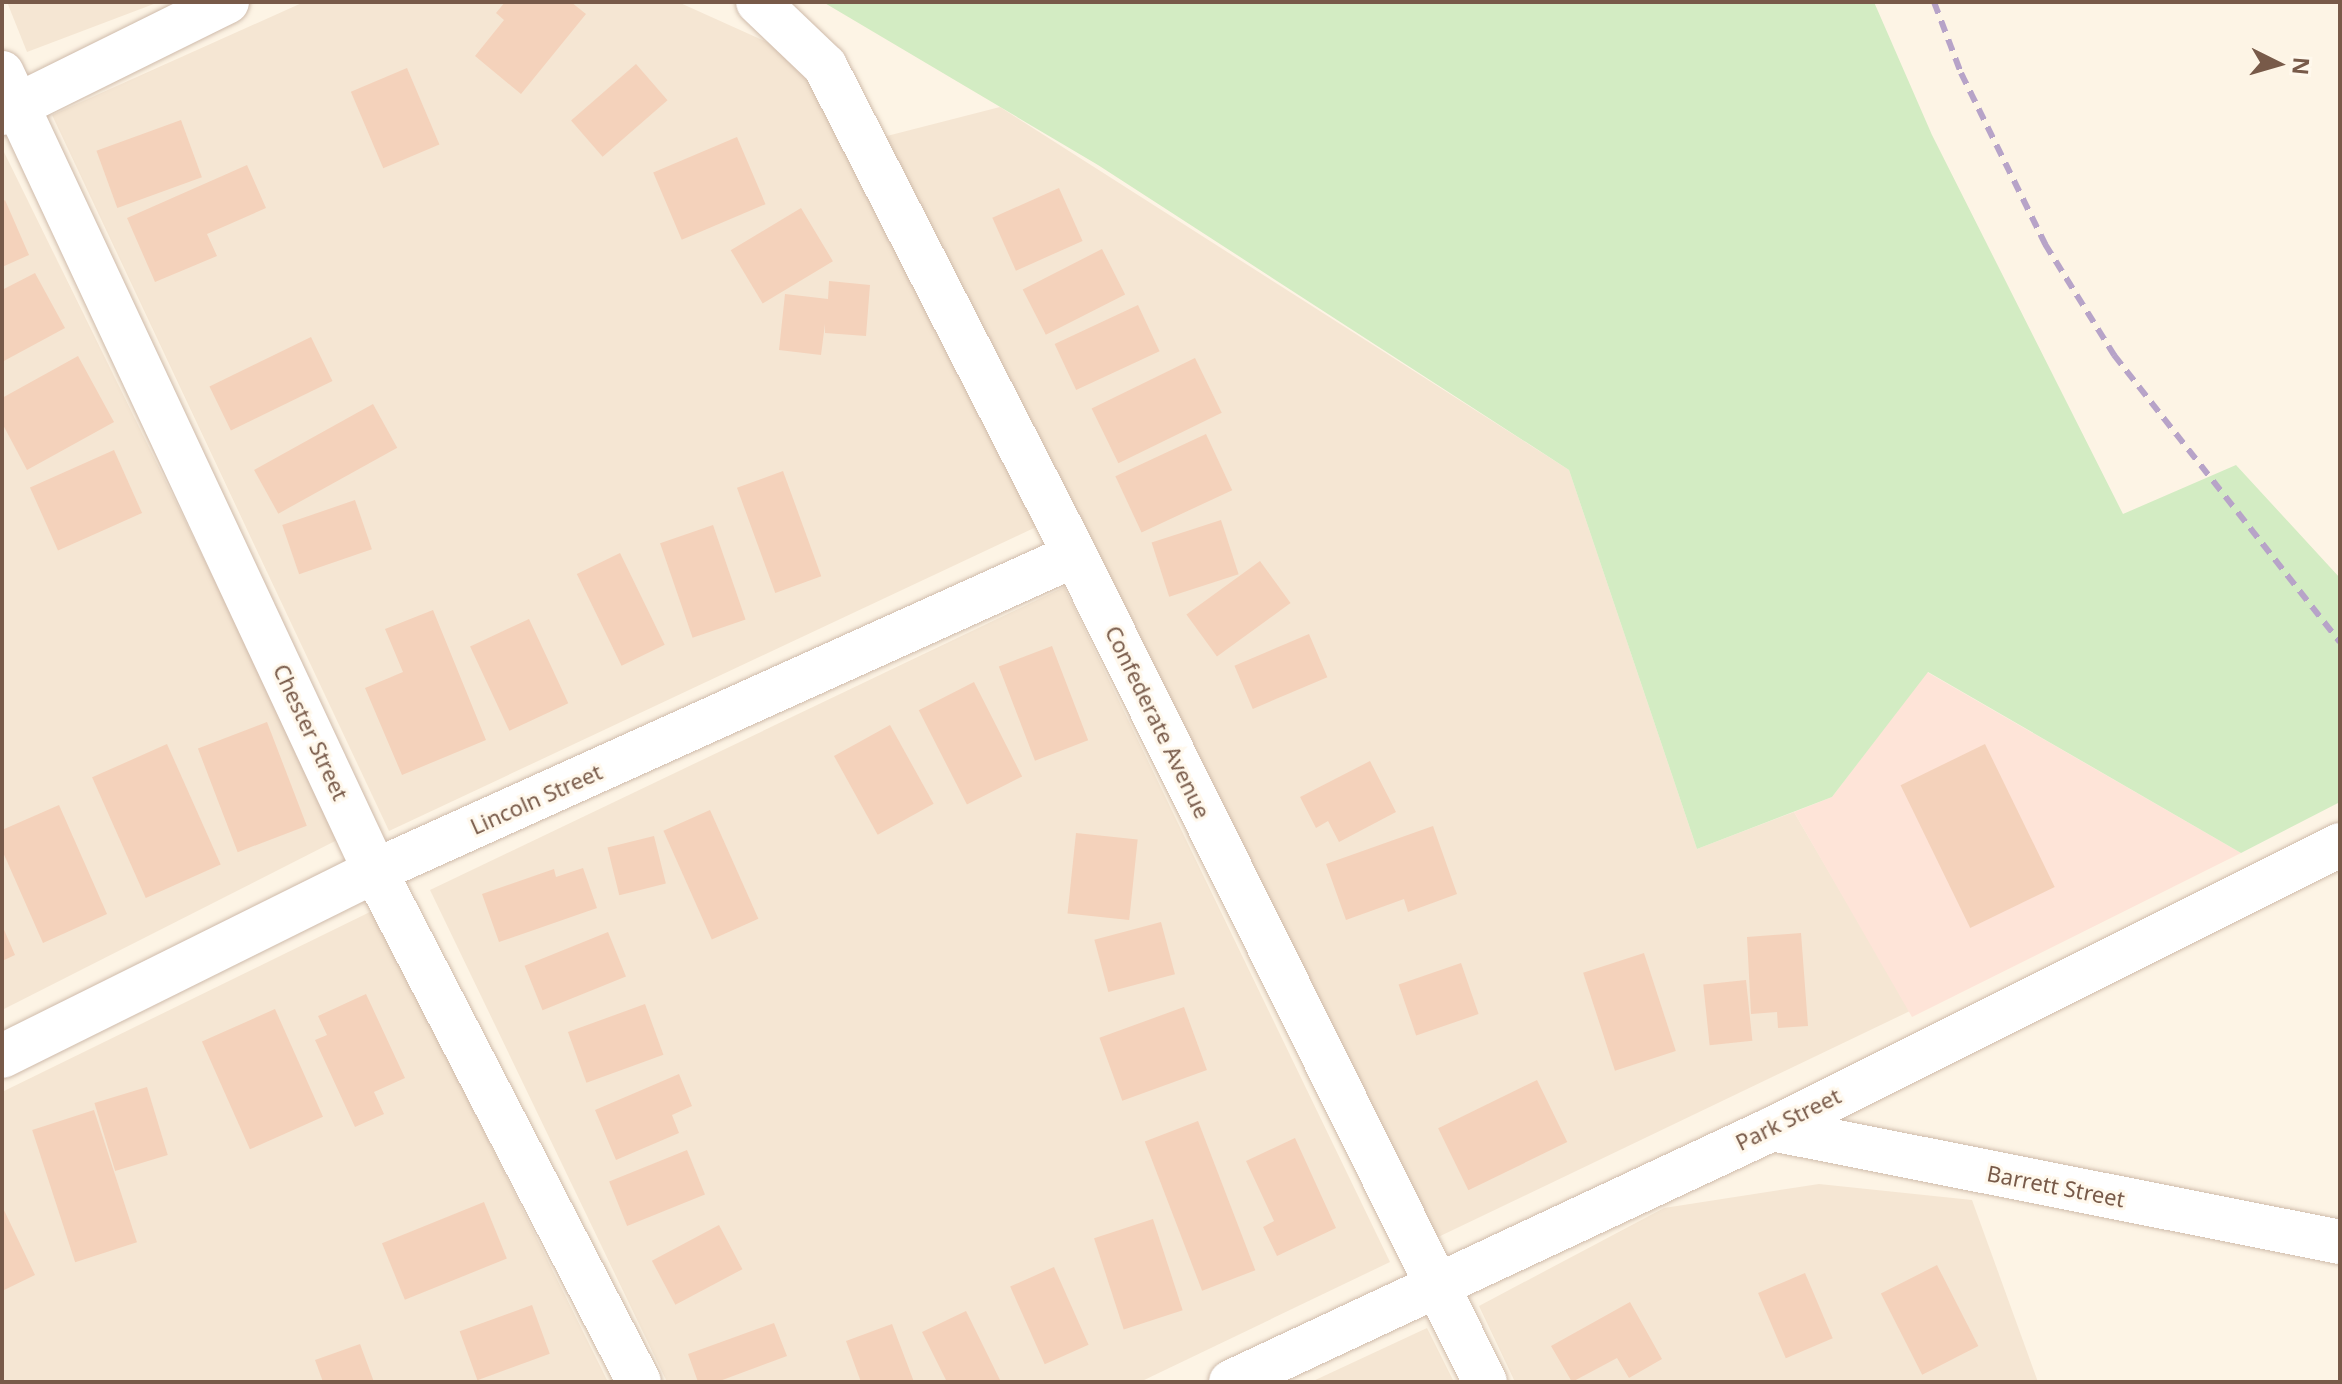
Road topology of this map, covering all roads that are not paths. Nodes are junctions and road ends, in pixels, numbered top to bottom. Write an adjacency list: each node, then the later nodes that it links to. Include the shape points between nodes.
1 (227, 2): 3 (street)
2 (758, 2): 4 (street, Confederate Avenue, via 825,66)
3 (7, 97): 6 (street, Chester Street)
4 (1075, 555): 6 (street, Lincoln Street); 10 (street, Confederate Avenue)
5 (2340, 845): 8 (street, Park Street)
6 (375, 871): 7 (street, Lincoln Street); 11 (street, Chester Street)
7 (2, 1056)
8 (1772, 1129): 9 (street, Barrett Street); 10 (street, Park Street)
9 (2340, 1242)
10 (1437, 1283): 12 (street, Park Street); 13 (street, Confederate Avenue)
11 (639, 1382)
12 (1231, 1382)
13 (1485, 1382)

